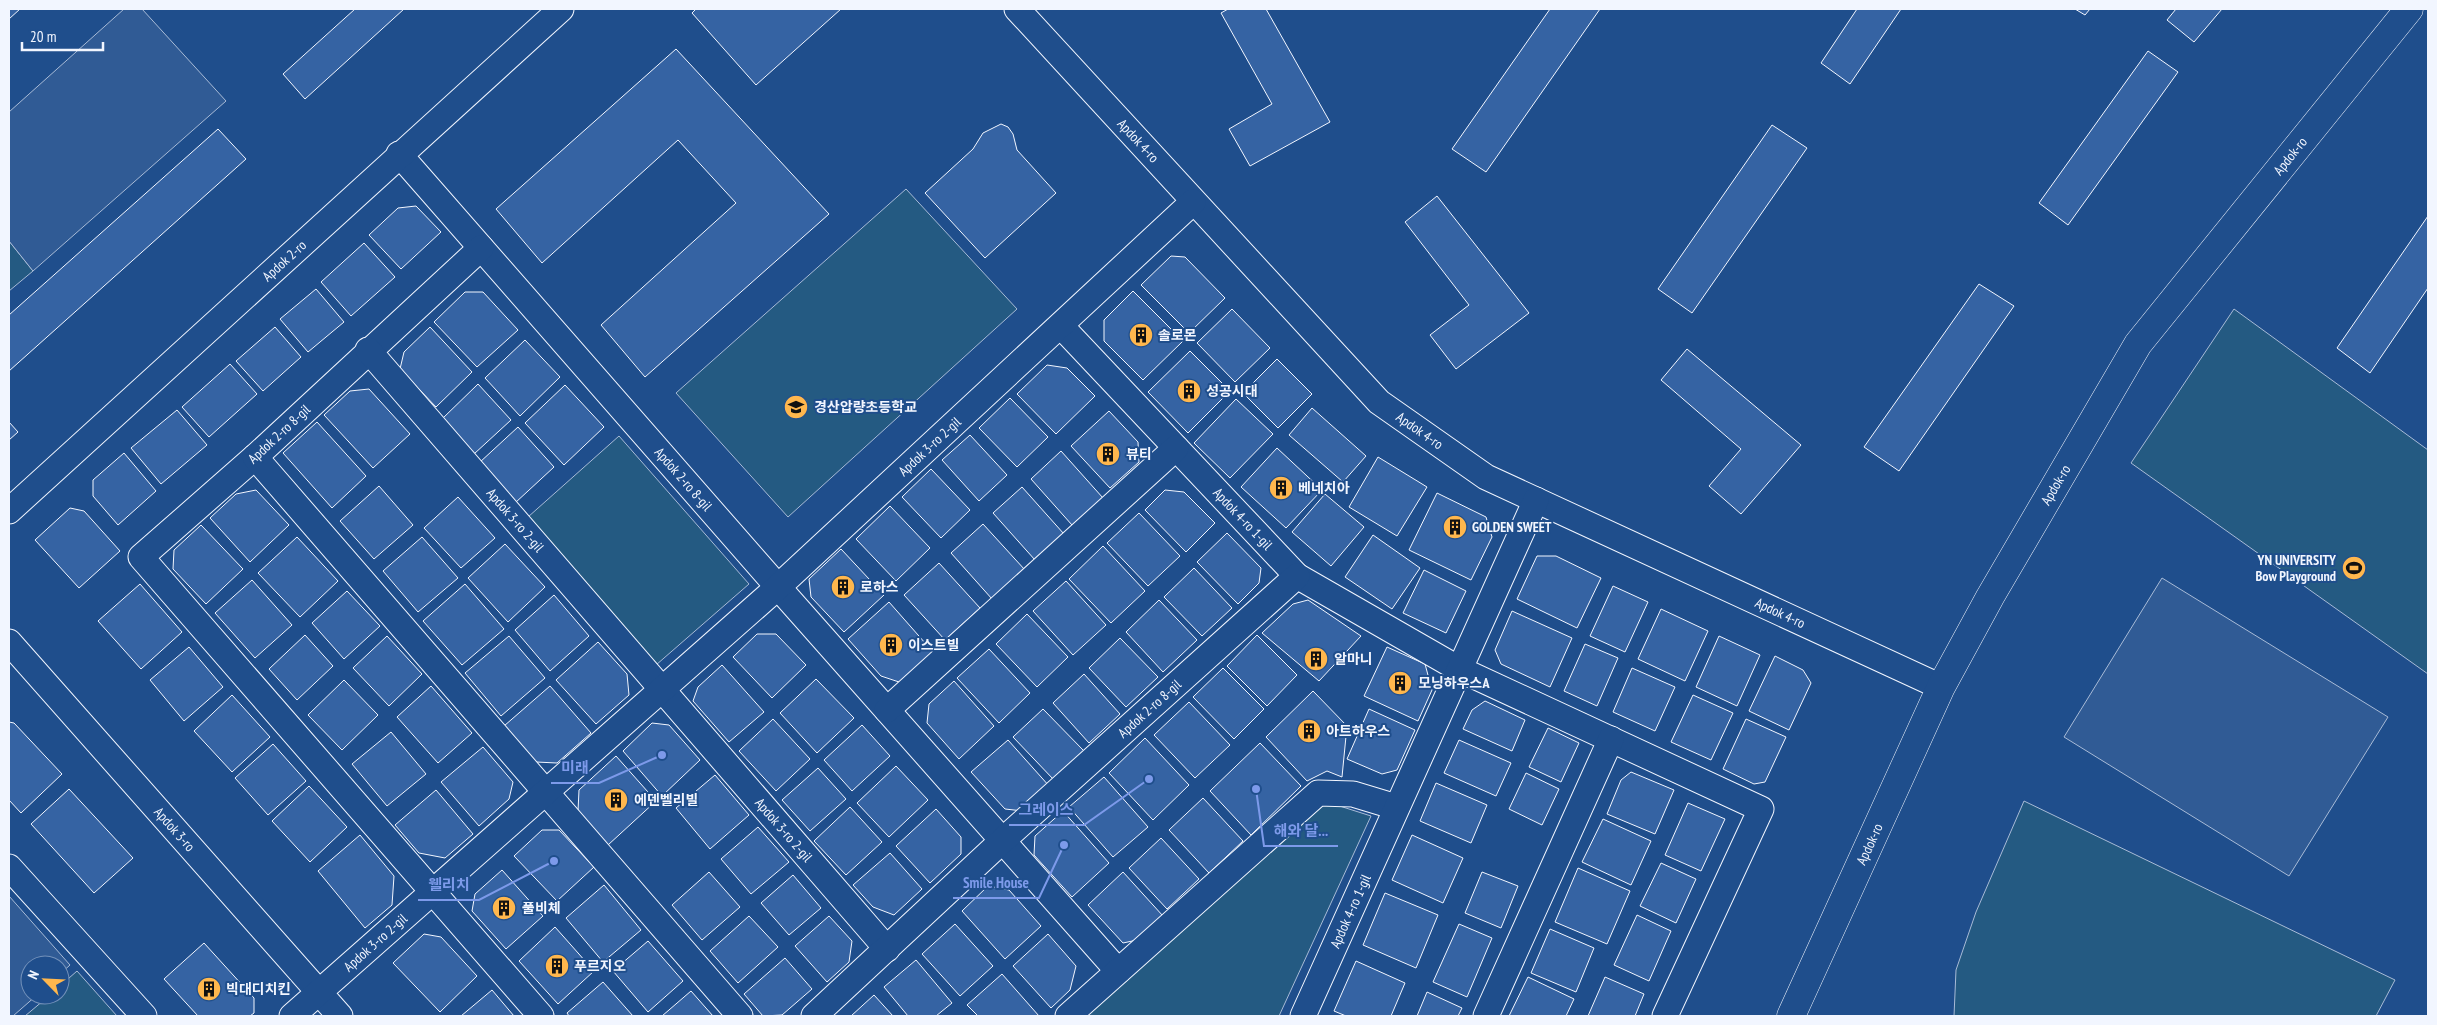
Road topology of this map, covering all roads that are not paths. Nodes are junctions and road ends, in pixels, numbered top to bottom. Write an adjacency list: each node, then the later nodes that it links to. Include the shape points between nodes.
1 (561, 9): 4 (street, Apdok 2-ro)
2 (1017, 9): 5 (street, Apdok 4-ro)
3 (2409, 9): 17 (street, Apdok-ro, via 2138,344 1990,597)
4 (400, 154): 6 (street, Apdok 2-ro 8-gil); 12 (street, Apdok 2-ro)
5 (1194, 202): 7 (street, Apdok 3-ro 2-gil); 11 (street, Apdok 4-ro, via 1380,402 1486,477)
6 (481, 248): 8 (street, Apdok 2-ro 8-gil); 14 (street, Apdok 2-ro 8-gil)
7 (1060, 326): 9 (street, Apdok 4-ro 1-gil); 14 (street, Apdok 3-ro 2-gil)
8 (368, 350): 10 (street, Apdok 2-ro 8-gil); 18 (street, Apdok 3-ro 2-gil)
9 (1176, 448): 13 (street, Apdok 4-ro 1-gil); 19 (street)
10 (254, 457): 21 (street); 25 (street, Apdok 2-ro 8-gil, via 141,558)
11 (1536, 500): 16 (street, Apdok 4-ro 1-gil); 17 (street, Apdok 4-ro)
12 (9, 511)
13 (1296, 576): 16 (street, Apdok 4-ro 1-gil); 23 (street, Apdok 2-ro 8-gil)
14 (778, 587): 18 (street, Apdok 3-ro 2-gil); 19 (street, Apdok 2-ro 8-gil)
15 (9, 642): 28 (street, Apdok 3-ro)
16 (1459, 669): 20 (street, Apdok 4-ro 1-gil); 22 (street, Apdok 4-ro 1-gil)
17 (1942, 687): 39 (street, Apdok-ro)
18 (663, 688): 21 (street, Apdok 3-ro 2-gil); 26 (street, Apdok 3-ro 2-gil)
19 (887, 710): 23 (street, Apdok 2-ro 8-gil)
20 (1611, 739): 37 (street); 38 (street, Apdok 4-ro 1-gil, via 1761,809)
21 (546, 792): 25 (street, Apdok 3-ro 2-gil); 33 (street)
22 (1396, 807): 27 (street, via 1353,794 1318,793); 36 (street, Apdok 4-ro 1-gil)
23 (1002, 841): 26 (street, Apdok 2-ro 8-gil); 27 (street, Apdok 2-ro 8-gil)
24 (9, 867): 29 (street)
25 (432, 892): 28 (street, Apdok 3-ro 2-gil); 32 (street)
26 (887, 949): 34 (street, Apdok 2-ro 8-gil)
27 (1118, 971): 35 (street)
28 (318, 992): 30 (street, Apdok 3-ro 2-gil); 31 (street, Apdok 3-ro)
29 (144, 1016)
30 (292, 1016)
31 (340, 1016)
32 (541, 1016)
33 (740, 1016)
34 (814, 1016)
35 (1068, 1016)
36 (1303, 1016)
37 (1486, 1016)
38 (1664, 1016)
39 (1790, 1016)

